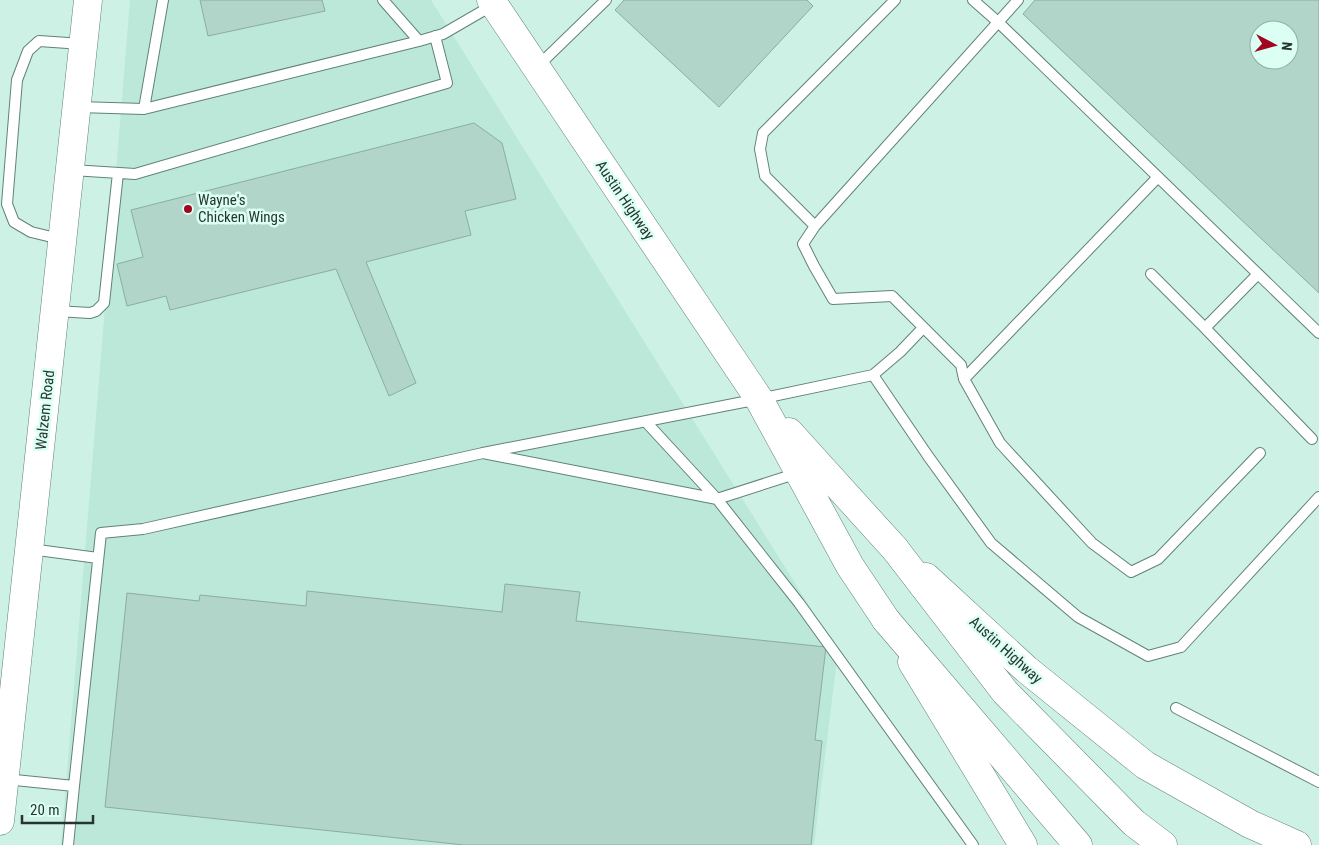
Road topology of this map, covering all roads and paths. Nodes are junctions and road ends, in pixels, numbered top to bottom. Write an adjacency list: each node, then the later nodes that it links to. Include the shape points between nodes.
1 (88, 0): 12 (main road, Walzem Road)
2 (164, 0): 15 (lane)
3 (383, 0): 11 (lane)
4 (606, 0): 13 (lane)
5 (895, 0): 19 (lane, via 763,133 760,149 765,176)
6 (973, 0): 9 (lane)
7 (1018, 0): 9 (lane)
8 (492, 2): 10 (lane); 13 (main road, Austin Highway)
9 (998, 22): 18 (lane); 19 (lane)
10 (435, 36): 11 (lane); 17 (lane, via 447,83 135,174)
11 (419, 41): 15 (lane)
12 (83, 44): 14 (main road, Walzem Road); 20 (lane, via 39,41 28,51 17,80 7,204 14,222 31,232)
13 (536, 67): 29 (main road, Austin Highway)
14 (78, 107): 15 (lane); 16 (main road, Walzem Road)
15 (144, 109)
16 (71, 170): 17 (lane); 20 (main road, Walzem Road)
17 (118, 173): 23 (lane, via 104,303 96,312)
18 (1158, 178): 22 (lane); 28 (lane)
19 (815, 226): 24 (lane, via 803,244 833,299 892,296)
20 (63, 240): 23 (main road, Walzem Road)
21 (1151, 274): 25 (lane)
22 (1258, 274): 25 (lane); 26 (lane)
23 (56, 311): 37 (main road, Walzem Road)
24 (923, 328): 27 (lane); 28 (lane, via 961,365)
25 (1205, 328): 31 (lane)
26 (1319, 334)
27 (873, 375): 29 (lane); 35 (lane, via 991,543 1078,617 1148,656 1181,646)
28 (964, 379): 33 (lane, via 1000,444 1092,543 1131,572 1158,559)
29 (759, 399): 30 (lane); 34 (main road, Austin Highway); 38 (main road, Austin Highway)
30 (646, 422): 32 (lane); 36 (lane)
31 (1312, 439)
32 (483, 453): 36 (lane); 39 (lane, via 143,529 101,533)
33 (1260, 453)
34 (799, 472): 36 (lane); 40 (main road, Austin Highway, via 850,566)
35 (1319, 497)
36 (717, 499): 47 (lane, via 799,603)
37 (30, 549): 39 (lane); 42 (main road, Walzem Road)
38 (895, 549): 50 (main road, via 1004,692 1134,823); 51 (main road, Austin Highway, via 1026,669 1145,766 1250,824)
39 (98, 558): 44 (lane)
40 (886, 620): 48 (main road, Austin Highway); 49 (main road)
41 (1176, 708): 43 (lane)
42 (4, 779): 44 (lane); 45 (main road, Walzem Road)
43 (1319, 782)
44 (74, 786): 46 (lane)
45 (0, 820)
46 (68, 845)
47 (972, 845)
48 (1023, 845)
49 (1078, 845)
50 (1163, 845)
51 (1297, 845)

